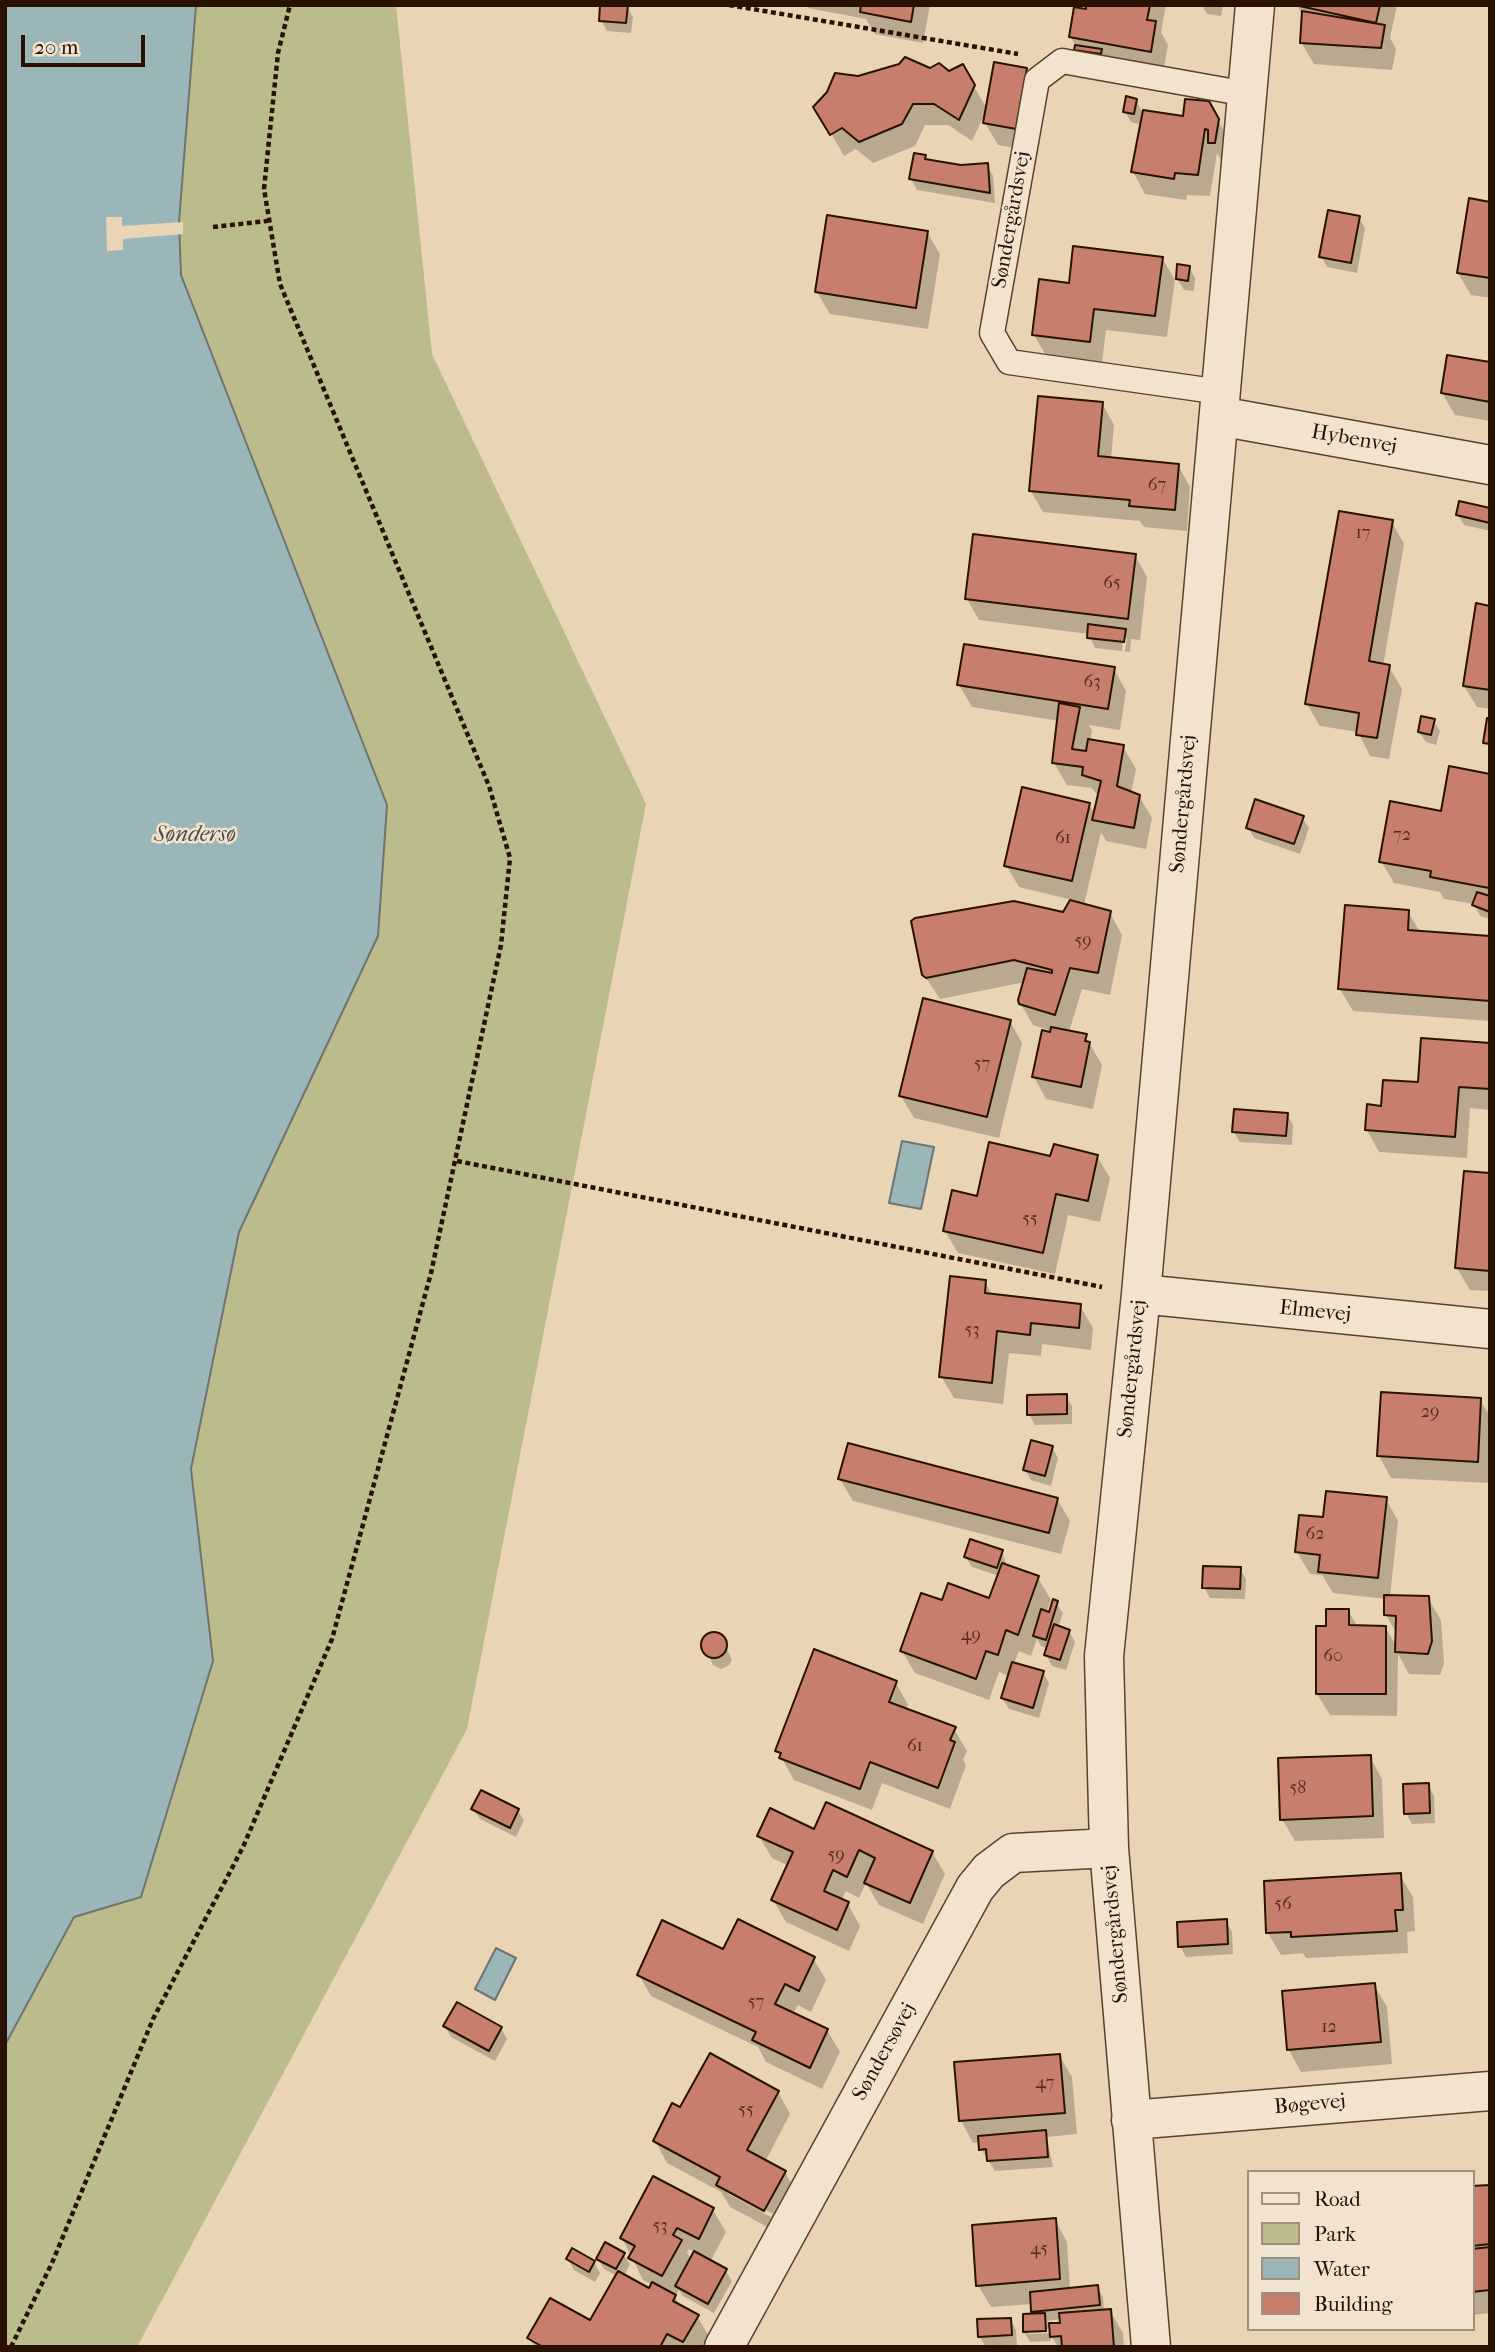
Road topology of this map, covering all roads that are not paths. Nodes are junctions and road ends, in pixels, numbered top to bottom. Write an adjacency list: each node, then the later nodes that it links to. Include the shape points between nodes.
1 (1255, 5): 2 (street, Søndergårdsvej)
2 (1247, 94): 3 (street, Søndergårdsvej); 3 (lane, Søndergårdsvej, via 1062,61 1037,80 992,333 1010,362)
3 (1220, 404): 4 (street, Hybenvej); 5 (street, Søndergårdsvej)
4 (1490, 465)
5 (1141, 1294): 6 (street, Elmevej); 7 (street, Søndergårdsvej, via 1104,1656)
6 (1490, 1329)
7 (1109, 1848): 9 (street, Søndergårdsvej); 10 (street, Søndersøvej, via 1013,1853 975,1888)
8 (1490, 2091): 9 (street, Bøgevej)
9 (1131, 2120): 11 (street, Søndergårdsvej)
10 (724, 2347)
11 (1151, 2347)

